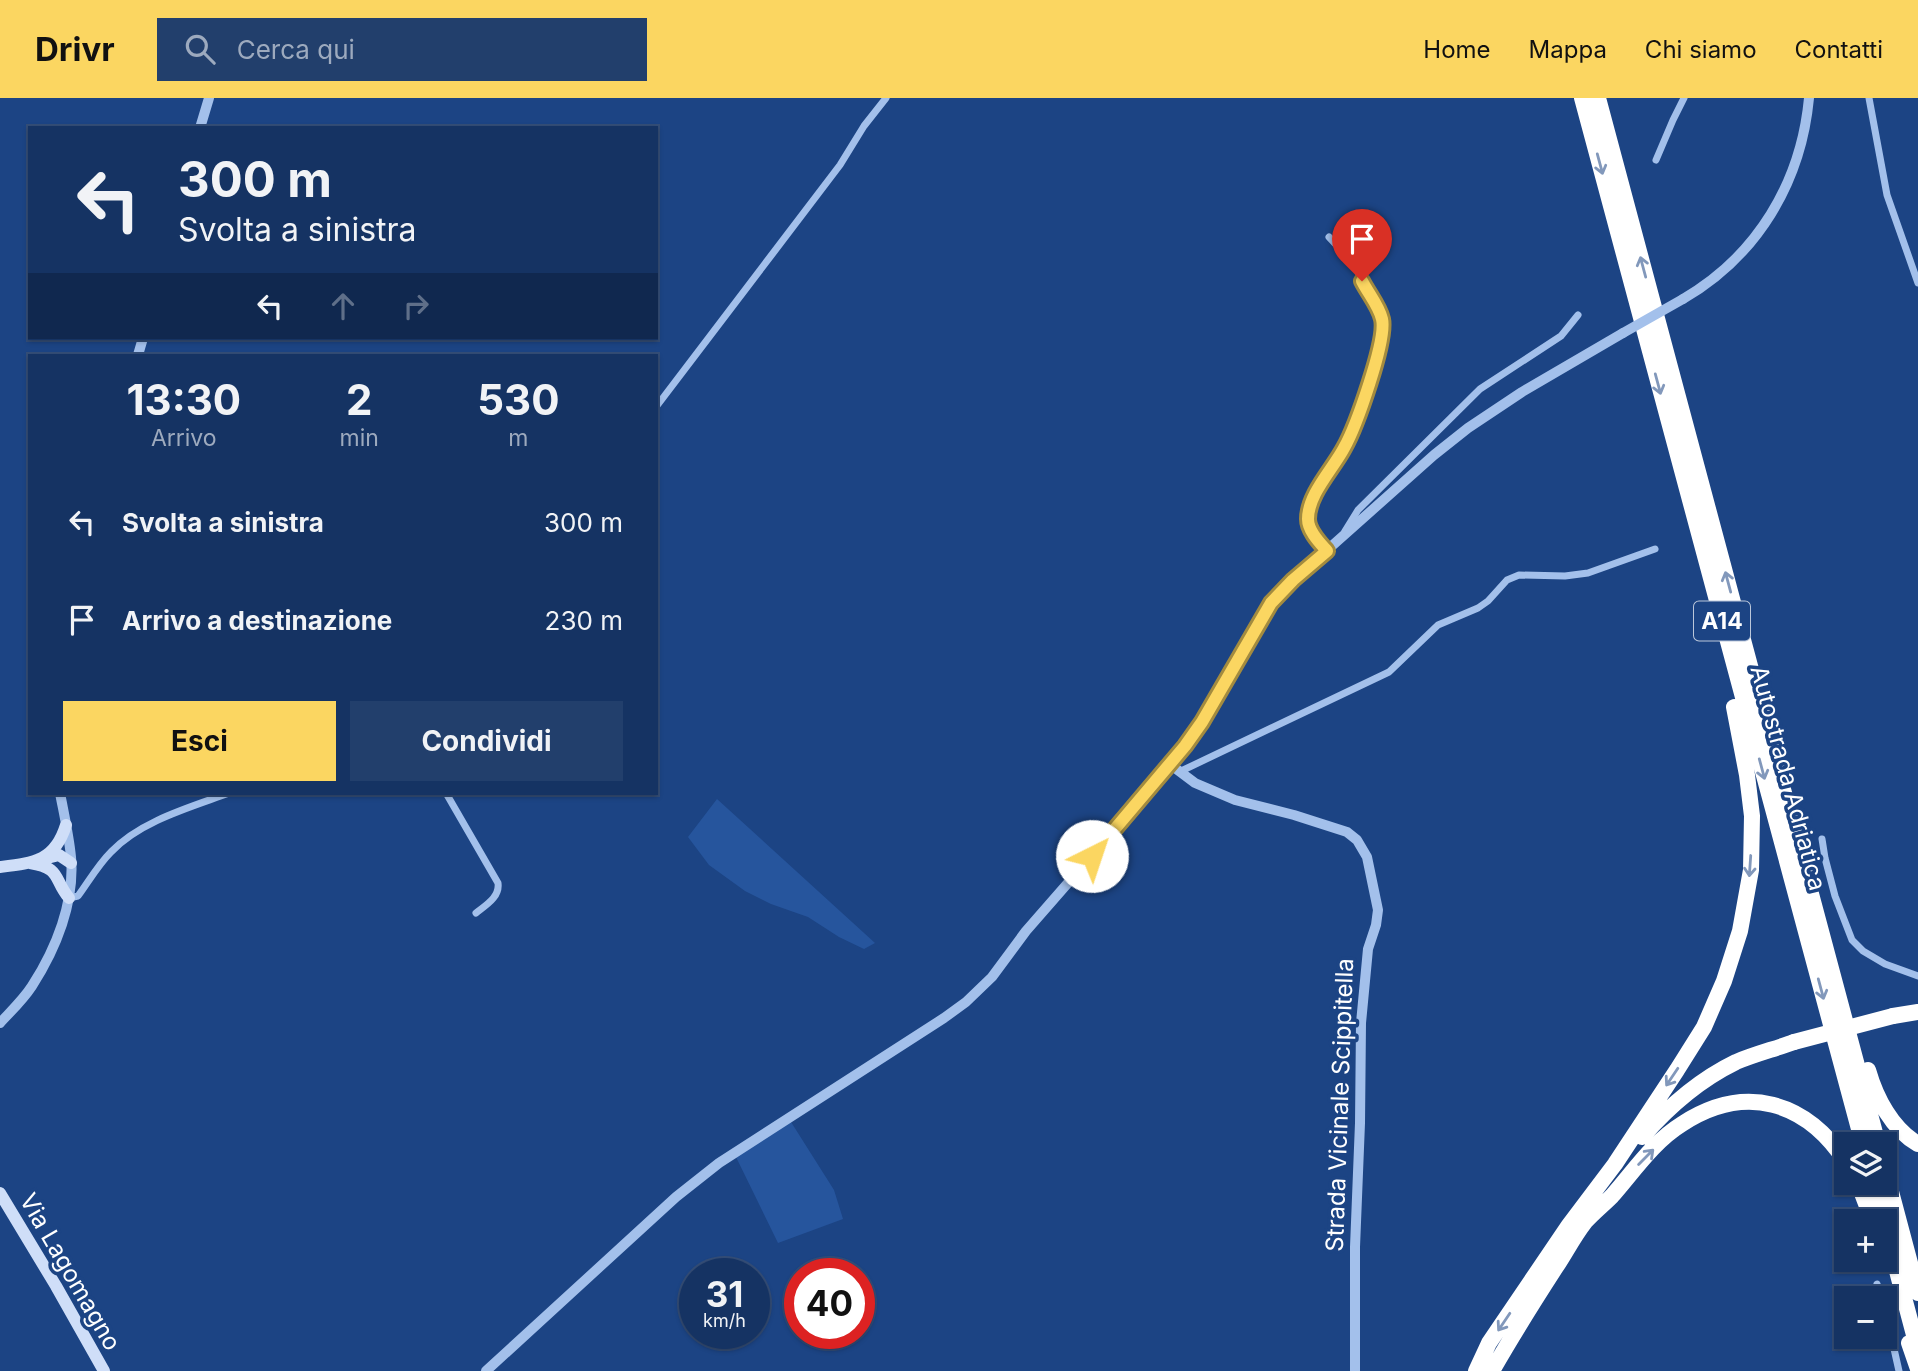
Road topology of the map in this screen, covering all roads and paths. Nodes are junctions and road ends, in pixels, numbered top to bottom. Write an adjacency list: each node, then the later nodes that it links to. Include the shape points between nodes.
1 (209, 98): 8 (street)
2 (886, 98): 13 (street)
3 (1582, 98): 14 (highway, Autostrada Adriatica / A14, one-way to 14)
4 (1598, 98): 28 (highway, Autostrada Adriatica / A14, one-way to 4)
5 (1684, 98): 9 (street)
6 (1809, 98): 15 (street, bridge, via 1794,166 1770,216 1732,263 1683,299 1468,428)
7 (1869, 98): 11 (street, via 1887,195)
8 (201, 126)
9 (1656, 160)
10 (1329, 237): 17 (street, via 1354,264 1383,320 1381,344 1357,418 1346,446 1311,504 1307,521)
11 (1918, 283)
12 (1578, 315): 15 (street, via 1561,336 1480,389 1358,510)
13 (658, 404)
14 (1685, 486): 33 (highway, Autostrada Adriatica / A14, one-way to 33); 41 (highway, one-way to 41, via 1738,721 1752,816 1751,870 1740,931 1704,1027 1615,1164)
15 (1341, 538): 17 (street)
16 (1655, 549): 18 (street, via 1588,573 1520,575 1507,580 1478,608 1438,625 1389,672)
17 (1327, 551): 18 (street, via 1271,603)
18 (1175, 768): 49 (street, via 974,995 676,1196); 50 (street, Strada Vicinale Scippitella, via 1195,783 1235,800 1347,832 1367,857 1378,910 1367,949 1361,1023)
19 (60, 795): 22 (street)
20 (224, 795): 27 (street, via 128,838 111,852 78,896)
21 (447, 795): 29 (street, via 498,883 496,895)
22 (66, 825): 24 (main road, via 56,848); 25 (street)
23 (1822, 839): 30 (street, via 1835,896 1852,940 1885,964)
24 (38, 862): 25 (main road, via 59,855); 26 (main road); 27 (main road, via 53,871)
25 (71, 863): 27 (street)
26 (0, 867)
27 (69, 898): 32 (street, via 40,971)
28 (1814, 900): 34 (highway, Autostrada Adriatica / A14); 35 (highway, via 1872,1083 1890,1118)
29 (476, 913)
30 (1918, 976)
31 (1918, 1012): 37 (highway, bridge, via 1794,1042 1710,1076 1663,1113)
32 (0, 1023)
33 (1860, 1132)
34 (1875, 1132)
35 (1918, 1144)
36 (1834, 1148): 40 (highway, one-way to 36, via 1681,1124 1728,1104 1766,1103 1796,1113 1810,1121)
37 (1618, 1168): 40 (highway); 41 (highway)
38 (0, 1194): 48 (main road, Via Lagomagno)
39 (1892, 1195): 44 (highway)
40 (1586, 1222): 52 (highway)
41 (1569, 1225): 51 (highway, one-way to 51, via 1489,1343)
42 (1888, 1272): 47 (highway)
43 (1897, 1272): 46 (highway)
44 (1918, 1293)
45 (1894, 1349): 53 (street)
46 (1918, 1350)
47 (1918, 1369)
48 (104, 1371)
49 (486, 1371)
50 (1355, 1371)
51 (1476, 1371)
52 (1492, 1371)
53 (1899, 1371)

